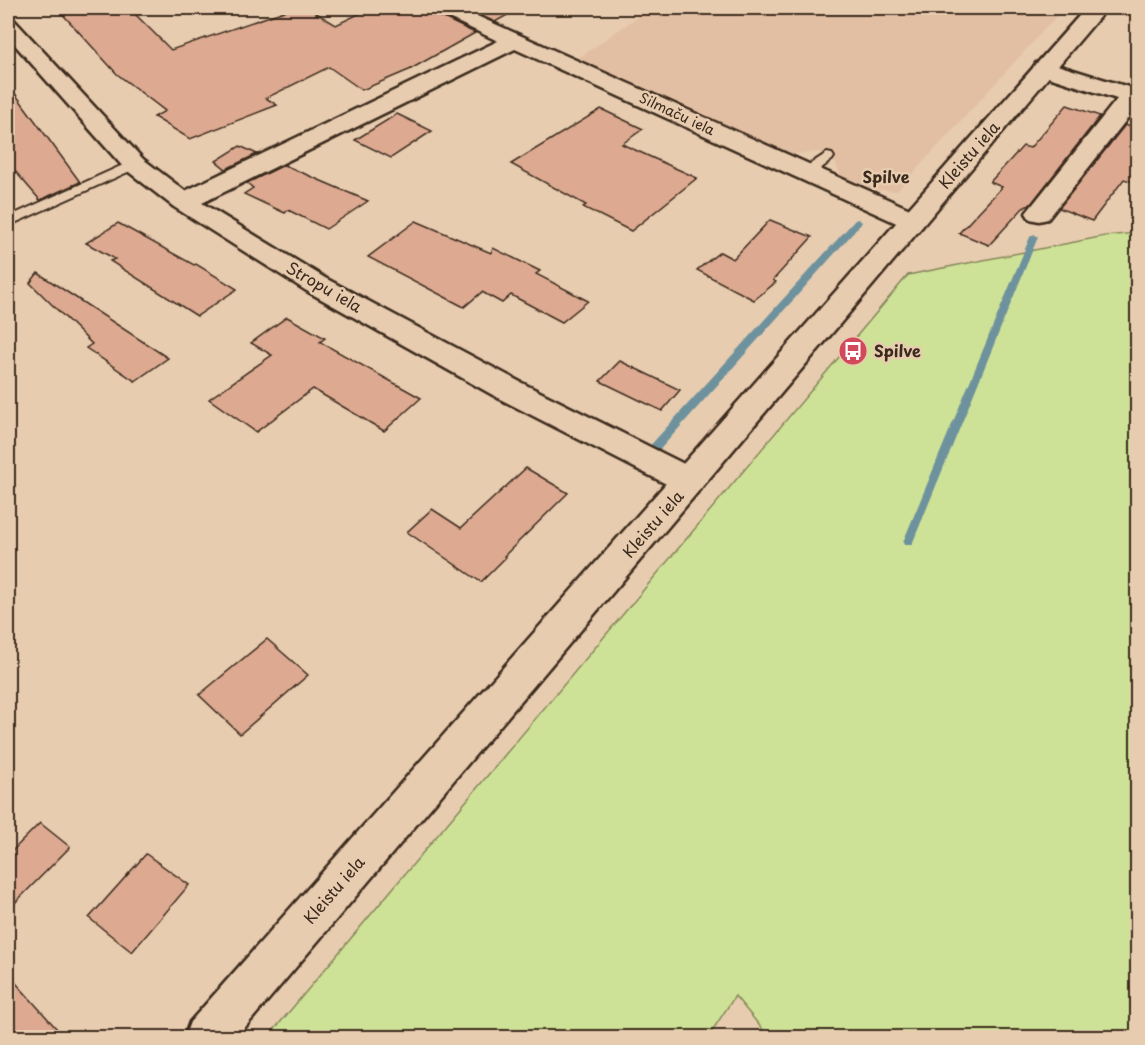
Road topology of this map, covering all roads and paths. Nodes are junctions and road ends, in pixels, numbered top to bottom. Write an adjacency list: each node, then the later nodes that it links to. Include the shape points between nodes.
1 (443, 8): 4 (street, Silmaču iela)
2 (1097, 8): 5 (street, Kleistu iela)
3 (8, 25): 8 (street, Stropu iela)
4 (516, 40): 9 (street, Silmaču iela); 10 (street)
5 (1044, 68): 6 (street); 12 (street, Kleistu iela)
6 (1134, 97): 11 (street)
7 (827, 157): 9 (lane)
8 (134, 164): 10 (street, Stropu iela); 13 (lane)
9 (806, 173): 12 (street, Silmaču iela)
10 (183, 202): 14 (street, Stropu iela, via 336,295 531,402)
11 (1039, 213)
12 (912, 220): 14 (street, Kleistu iela)
13 (8, 222)
14 (690, 481): 15 (street, Kleistu iela)
15 (206, 1038)

